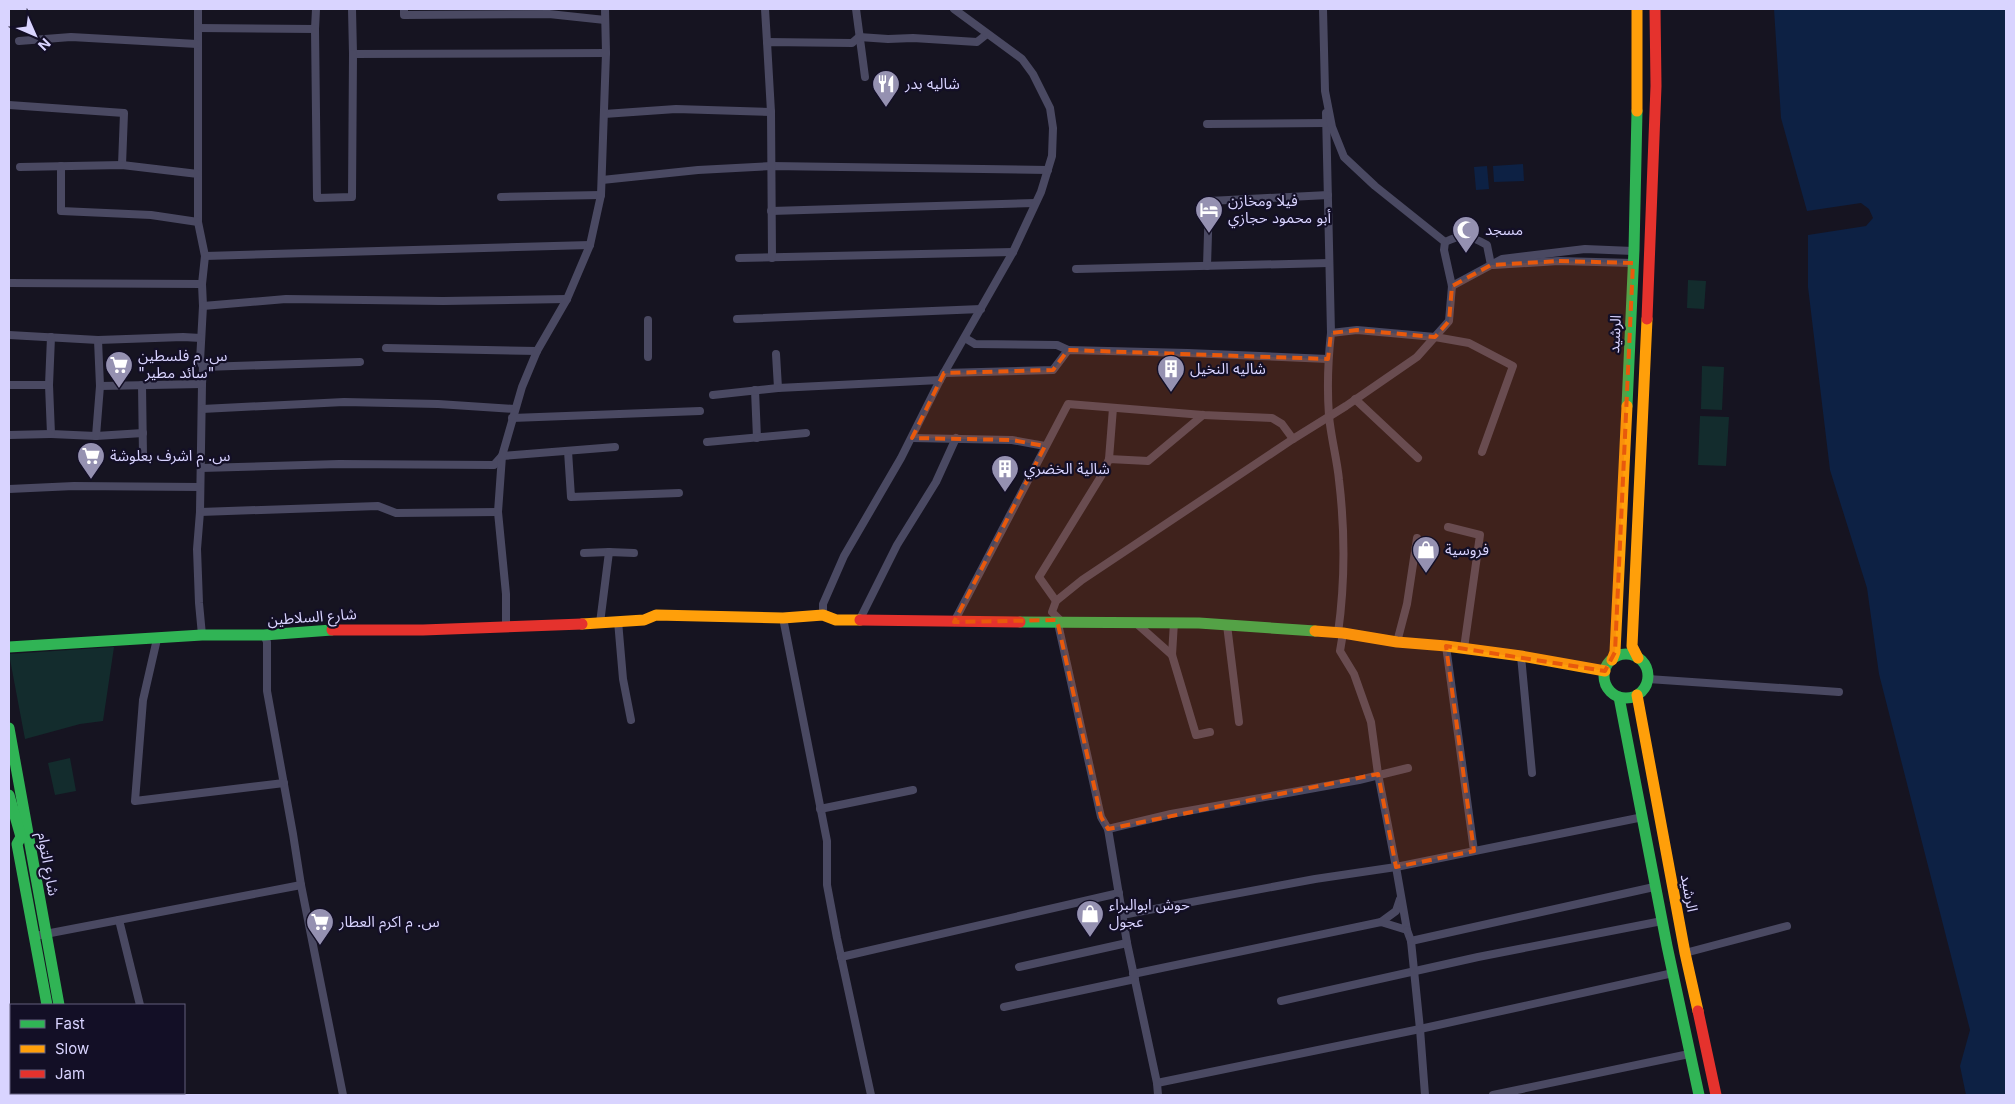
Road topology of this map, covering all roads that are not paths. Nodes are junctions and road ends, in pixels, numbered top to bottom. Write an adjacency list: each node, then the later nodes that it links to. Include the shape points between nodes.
1 (198, 9): 13 (street)
2 (316, 9): 14 (street)
3 (352, 9): 21 (street)
4 (404, 9): 12 (street, via 404,15 549,14)
5 (605, 9): 12 (street)
6 (765, 9): 18 (street)
7 (856, 9): 16 (street)
8 (954, 9): 15 (street)
9 (1323, 9): 23 (street)
10 (1637, 9): 44 (main road, الرشيد)
11 (1655, 9): 146 (main road, الرشيد, via 1656,86 1650,265 1632,646)
12 (605, 20): 20 (street)
13 (198, 28): 14 (street); 19 (street)
14 (316, 29): 21 (street, via 317,198 352,198)
15 (987, 34): 16 (street, via 977,42); 33 (street, via 1022,59 1050,108 1053,143)
16 (859, 38): 18 (street, via 852,43); 22 (street)
17 (19, 41): 19 (street, via 71,37)
18 (767, 42): 25 (street)
19 (197, 44): 34 (street)
20 (606, 53): 21 (street); 26 (street)
21 (353, 54)
22 (865, 77)
23 (1325, 91): 27 (street); 42 (street, via 1332,128 1344,157)
24 (9, 106): 29 (street, via 124,113)
25 (771, 112): 26 (street, via 676,109); 31 (street)
26 (604, 114): 35 (street)
27 (1326, 122): 28 (street); 37 (street)
28 (1208, 124)
29 (122, 165): 30 (street); 34 (street)
30 (60, 166): 32 (street); 41 (street, via 60,211 151,215)
31 (771, 166): 33 (street); 35 (street); 40 (street)
32 (20, 167)
33 (1048, 170): 39 (street)
34 (198, 174): 41 (street)
35 (602, 180): 36 (street)
36 (601, 195): 38 (street); 43 (street)
37 (1328, 195): 49 (street); 52 (street, via 1209,201)
38 (501, 197)
39 (1035, 204): 40 (street); 45 (street)
40 (771, 211): 48 (street)
41 (198, 222): 46 (street)
42 (1446, 242): 51 (street, via 1458,236 1470,236 1486,245); 56 (street, via 1444,250)
43 (590, 245): 46 (street); 57 (street)
44 (1633, 250): 50 (main road, الرشيد); 51 (street, via 1585,250 1502,259)
45 (1013, 252): 48 (street); 59 (street)
46 (205, 256): 55 (street)
47 (740, 258): 48 (street)
48 (772, 258)
49 (1329, 263): 52 (street); 62 (street)
50 (1633, 263): 51 (street, via 1559,261); 147 (main road, الرشيد, via 1615,652)
51 (1491, 265): 56 (street)
52 (1207, 266): 53 (street)
53 (1076, 269)
54 (9, 283): 55 (street)
55 (202, 284): 58 (street)
56 (1452, 286): 64 (street, via 1449,321)
57 (567, 299): 58 (street, via 286,299); 71 (street)
58 (203, 306): 66 (street)
59 (981, 309): 60 (street); 67 (street)
60 (737, 319)
61 (648, 320): 73 (street)
62 (1331, 333): 64 (street, via 1357,330); 74 (street)
63 (9, 335): 65 (street)
64 (1435, 336): 87 (street, via 1417,357); 108 (street, via 1469,343 1513,366)
65 (51, 337): 68 (street); 81 (street)
66 (201, 338): 68 (street); 76 (street, via 200,361)
67 (964, 338): 70 (street, via 975,344 1057,345); 77 (street)
68 (98, 340): 83 (street)
69 (386, 348): 71 (street)
70 (1068, 350): 74 (street); 77 (street, via 1053,370)
71 (537, 351): 90 (street)
72 (776, 354): 84 (street)
73 (648, 357)
74 (1328, 359): 93 (street)
75 (360, 362): 76 (street)
76 (203, 367): 79 (street)
77 (944, 373): 78 (street)
78 (940, 380): 84 (street); 101 (street)
79 (202, 384): 82 (street); 89 (street)
80 (9, 385): 81 (street)
81 (49, 385): 97 (street)
82 (142, 385): 83 (street); 95 (street)
83 (100, 386): 99 (street)
84 (778, 388): 85 (street)
85 (755, 390): 86 (street); 100 (street)
86 (713, 395)
87 (1355, 400): 93 (street); 111 (street)
88 (1113, 408): 92 (street); 105 (street, via 1068,404); 112 (street)
89 (202, 409): 90 (street, via 344,402); 113 (street)
90 (514, 409): 94 (street)
91 (700, 411): 94 (street)
92 (1203, 415): 103 (street, via 1272,418 1282,424); 112 (street, via 1148,460)
93 (1329, 417): 103 (street); 136 (street, via 1339,481 1343,541)
94 (512, 418): 110 (street)
95 (143, 433): 99 (street); 109 (street)
96 (806, 433): 100 (street)
97 (51, 434): 98 (street); 99 (street)
98 (9, 435)
99 (96, 436)
100 (756, 438): 104 (street)
101 (912, 438): 102 (street); 125 (street, via 844,556 823,604)
102 (956, 438): 105 (street, via 1012,440); 129 (street, via 936,482 897,545)
103 (1293, 438): 124 (street, via 1082,580)
104 (707, 442)
105 (1045, 446): 130 (street)
106 (615, 447): 107 (street)
107 (568, 451): 110 (street); 116 (street, via 571,497)
108 (1482, 452)
109 (143, 456)
110 (502, 456): 113 (street, via 494,465 339,464); 118 (street)
111 (1418, 458)
112 (1109, 459): 124 (street, via 1039,577)
113 (201, 468): 114 (street)
114 (200, 487): 115 (street); 117 (street)
115 (9, 489)
116 (679, 493)
117 (200, 512): 118 (street, via 378,506 396,513); 137 (street, via 197,566)
118 (498, 512): 135 (street)
119 (1448, 527): 143 (street, via 1480,535)
120 (1417, 538): 140 (street, via 1408,604)
121 (609, 552): 122 (street); 123 (street); 133 (street)
122 (584, 553)
123 (634, 553)
124 (1056, 602): 127 (street, via 1052,612)
125 (823, 615): 126 (main road, شارع السلاطين); 129 (main road, شارع السلاطين, via 836,620)
126 (783, 618): 128 (main road, شارع السلاطين, via 656,615 644,620); 163 (street)
127 (1060, 620): 130 (main road, شارع السلاطين); 131 (main road, شارع السلاطين); 165 (street, via 1059,628 1101,817)
128 (618, 621): 133 (main road, شارع السلاطين); 153 (street)
129 (859, 621): 130 (main road, شارع السلاطين)
130 (954, 622)
131 (1135, 622): 132 (main road, شارع السلاطين); 144 (street)
132 (1174, 622): 134 (main road, شارع السلاطين); 144 (street)
133 (600, 623): 135 (main road, شارع السلاطين)
134 (1227, 624): 136 (main road, شارع السلاطين); 154 (street)
135 (506, 628): 138 (main road, شارع السلاطين, via 346,628)
136 (1340, 633): 140 (main road, شارع السلاطين); 159 (street, via 1340,651 1354,674 1370,722)
137 (202, 635): 138 (main road, شارع السلاطين); 139 (main road, شارع السلاطين)
138 (264, 635): 160 (street, via 267,642 267,691)
139 (158, 639): 142 (main road, شارع السلاطين); 160 (street, via 143,700 135,801)
140 (1397, 642): 141 (main road, شارع السلاطين)
141 (1446, 646): 143 (main road, شارع السلاطين); 167 (street)
142 (9, 647)
143 (1464, 648): 145 (main road, شارع السلاطين)
144 (1172, 655): 156 (street, via 1196,735)
145 (1521, 656): 148 (main road, شارع السلاطين); 158 (street)
146 (1638, 658): 147 (main road, via 1628,654); 149 (main road, via 1646,667)
147 (1612, 660): 148 (main road)
148 (1605, 671): 152 (main road, via 1608,690)
149 (1648, 679): 150 (street); 151 (main road)
150 (1839, 692)
151 (1637, 696): 152 (main road); 182 (main road, الرشيد)
152 (1619, 697): 164 (main road)
153 (631, 720)
154 (1239, 722)
155 (9, 728): 179 (main road, شارع التوام)
156 (1210, 732)
157 (1408, 768): 159 (street)
158 (1532, 773)
159 (1378, 774): 165 (street); 168 (street)
160 (284, 783): 169 (street)
161 (914, 790): 163 (street)
162 (9, 795): 166 (main road, شارع التوام, via 21,837)
163 (820, 809): 183 (street, via 826,841 827,885)
164 (1643, 817): 167 (street); 170 (main road)
165 (1108, 829): 171 (street)
166 (14, 849): 179 (main road, شارع التوام)
167 (1474, 851): 168 (street)
168 (1396, 867): 172 (street); 173 (street, via 1315,878)
169 (300, 885): 174 (street); 196 (street)
170 (1654, 888): 175 (main road); 180 (street)
171 (1119, 893): 173 (street); 183 (street)
172 (1401, 897): 176 (street, via 1396,910); 178 (street)
173 (1122, 915): 181 (street)
174 (119, 920): 179 (street); 191 (street)
175 (1662, 921): 185 (street); 186 (main road)
176 (1381, 922): 178 (street); 187 (street)
177 (1787, 926): 182 (street)
178 (1407, 930): 180 (street)
179 (41, 935): 189 (main road, شارع التوام); 190 (main road, شارع التوام)
180 (1411, 941): 185 (street)
181 (1127, 943): 184 (street); 187 (street)
182 (1685, 954): 202 (main road, الرشيد)
183 (841, 957): 197 (street)
184 (1019, 967)
185 (1414, 972): 188 (street); 193 (street)
186 (1673, 973): 193 (street); 194 (main road)
187 (1134, 977): 192 (street); 195 (street)
188 (1280, 1001)
189 (47, 1004)
190 (59, 1004)
191 (140, 1004)
192 (1004, 1006)
193 (1420, 1029): 195 (street); 199 (street)
194 (1689, 1054): 200 (street); 201 (main road)
195 (1157, 1083): 198 (street)
196 (343, 1095)
197 (871, 1095)
198 (1158, 1095)
199 (1425, 1095)
200 (1492, 1095)
201 (1699, 1095)
202 (1716, 1095)

